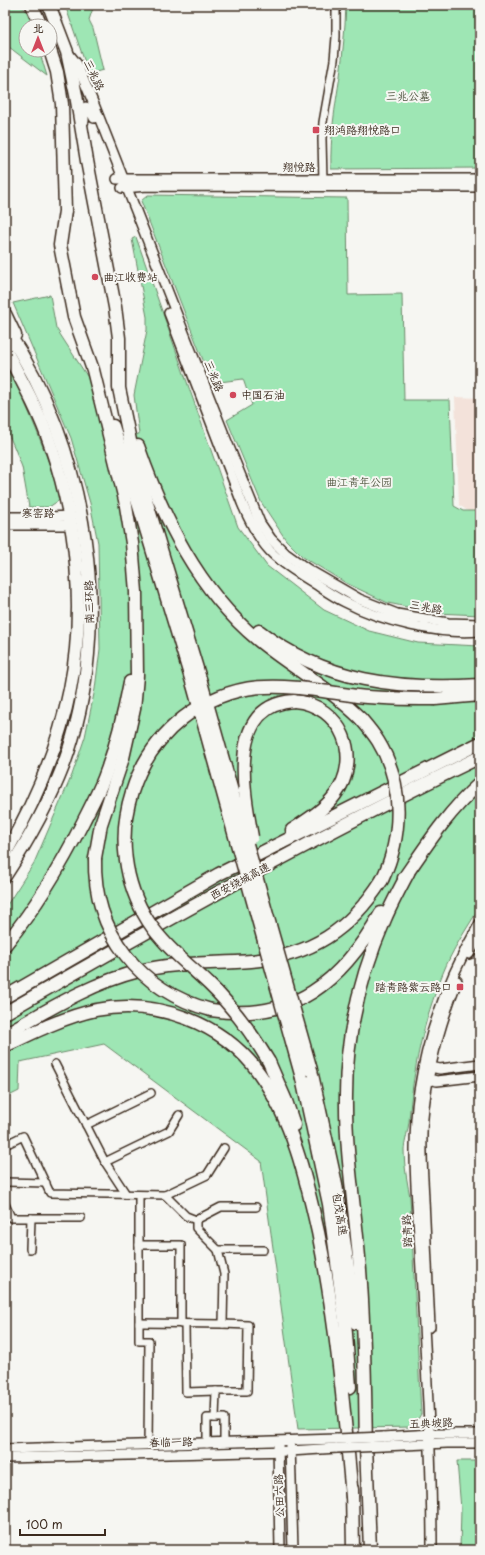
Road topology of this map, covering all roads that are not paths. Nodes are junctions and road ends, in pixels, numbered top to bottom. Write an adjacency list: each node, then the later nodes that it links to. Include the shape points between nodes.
1 (32, 5): 4 (highway)
2 (49, 5): 5 (highway)
3 (336, 5): 10 (street, via 334,60 323,122)
4 (38, 18)
5 (67, 52): 7 (highway); 9 (street, 三兆路, via 77,64)
6 (53, 58): 16 (highway, via 62,104 65,212 60,239 74,317)
7 (82, 130): 9 (street, 三兆路, via 84,109 88,107); 17 (highway, via 117,321)
8 (480, 179): 10 (street, 翔悦路)
9 (122, 183): 10 (street, 翔悦路); 22 (street, 三兆路, via 226,442 260,523 271,539 307,569 359,599 397,614 448,623); 24 (street, 三兆路, via 242,504 256,532 270,550 301,575 345,602 371,613 410,625)
10 (323, 183): 11 (street, 翔悦路)
11 (480, 187)
12 (5, 314): 14 (highway)
13 (5, 328): 14 (highway, 南三环路)
14 (19, 348): 34 (highway, 南三环路, via 48,405 72,475 86,546 90,619 80,701 64,763 39,818)
15 (5, 350): 19 (highway, 南三环路, via 45,429)
16 (95, 378): 23 (highway, via 130,528 134,558); 25 (highway, via 120,445)
17 (121, 398): 21 (highway, via 152,486 164,514); 25 (highway, via 134,460)
18 (5, 517): 19 (street, 寒窑路, via 49,517)
19 (71, 521): 20 (street, 寒窑路); 31 (highway, 南三环路, via 77,608 76,644 70,688 54,747 20,827)
20 (5, 525)
21 (186, 552): 26 (highway, via 243,618 282,647 314,663 350,676 383,682 420,686); 41 (highway, bridge, via 211,589 248,631 338,698 374,734 391,769 397,795 398,820 390,861 382,880 351,920 330,936 307,948 293,954 263,960 189,963 138,971 79,994)
22 (480, 624)
23 (136, 627): 33 (highway, bridge, via 137,676 134,709 123,758 101,824 95,858 96,883 102,912 127,957 143,974 183,1001 211,1010 236,1013 269,1010 301,999 320,988 339,971 360,946); 38 (highway, via 125,706 96,798 56,873)
24 (480, 632)
25 (197, 684): 35 (highway, bridge); 46 (highway, bridge)
26 (480, 685)
27 (480, 695): 57 (highway, bridge, via 391,699 284,686 261,686 240,690 212,700 179,721 152,750 139,774 128,805 124,844 128,872 136,898 144,914 169,947 233,1009 269,1062 294,1125)
28 (480, 743): 32 (highway, 西安绕城高速)
29 (480, 757): 40 (highway, 西安绕城高速, via 226,889)
30 (480, 783): 33 (highway, via 444,820)
31 (5, 854)
32 (233, 867): 35 (highway, bridge, via 287,834 320,811 335,795 343,780 346,750 343,734 338,725 320,708 294,701 275,705 253,724 245,748 244,785); 39 (highway, 西安绕城高速)
33 (408, 873): 85 (highway, via 385,918 364,976 354,1021 347,1072 348,1154 363,1300)
34 (5, 876)
35 (260, 886): 46 (highway, 包茂高速, bridge)
36 (480, 923): 45 (street, 踏青路, via 457,966 434,1023)
37 (480, 936): 45 (street, 踏青路, via 445,1010)
38 (5, 944)
39 (5, 997)
40 (5, 1013)
41 (5, 1034)
42 (5, 1046): 57 (highway, via 72,1017 110,1008 154,1009 194,1021 214,1031 234,1046 259,1073 284,1117)
43 (55, 1064): 51 (street)
44 (480, 1064): 45 (street, via 440,1069)
45 (428, 1066): 48 (street, 踏青路)
46 (306, 1074): 85 (highway, 包茂高速, via 336,1184 354,1303); 87 (highway, via 330,1204 345,1321 352,1420)
47 (480, 1076): 48 (street, via 437,1081)
48 (425, 1079): 76 (street, 踏青路, via 417,1113 416,1162)
49 (151, 1093): 51 (street)
50 (179, 1115): 54 (street, via 169,1131)
51 (86, 1125): 54 (street)
52 (5, 1145): 56 (street, via 23,1136)
53 (224, 1148): 60 (street, via 207,1174)
54 (104, 1162): 58 (street)
55 (5, 1182): 56 (street)
56 (46, 1183): 58 (street, via 50,1193)
57 (309, 1191): 87 (highway, via 333,1311)
58 (126, 1194): 59 (street)
59 (139, 1194): 60 (street); 66 (street)
60 (165, 1195): 65 (street, via 186,1216)
61 (5, 1204): 63 (street, via 11,1218)
62 (256, 1207): 65 (street, via 220,1207)
63 (31, 1218): 64 (street); 67 (street)
64 (81, 1218)
65 (196, 1220): 68 (street, via 196,1228)
66 (139, 1245): 70 (street); 71 (street, via 182,1245)
67 (30, 1250)
68 (218, 1250): 69 (street); 72 (street, via 224,1274)
69 (263, 1250)
70 (139, 1324): 71 (street); 81 (street, via 139,1341 149,1341)
71 (183, 1324): 72 (street); 73 (street, via 186,1392)
72 (223, 1324): 73 (street, via 248,1325 247,1391)
73 (216, 1391): 74 (street)
74 (215, 1418): 77 (street, via 224,1418); 79 (street, via 207,1418)
75 (480, 1434): 76 (street, 五典坡路)
76 (432, 1439): 78 (street, 五典坡路); 80 (street, 五典坡路, bridge); 92 (street, 踏青路); 93 (street, 踏青路)
77 (224, 1443): 79 (street, 春临一路); 83 (street, 春临一路)
78 (480, 1443)
79 (207, 1444): 81 (street, 春临一路)
80 (337, 1444): 82 (street, 春临一路)
81 (148, 1445): 84 (street, 春临一路)
82 (290, 1446): 83 (street, 春临一路); 89 (street, 公田六路)
83 (278, 1447): 86 (street, 春临一路); 88 (street, 公田六路)
84 (5, 1449)
85 (366, 1452): 91 (highway, 包茂高速)
86 (5, 1458)
87 (352, 1497): 90 (highway)
88 (280, 1550)
89 (293, 1550)
90 (353, 1550)
91 (370, 1550)
92 (432, 1550)
93 (438, 1550)

